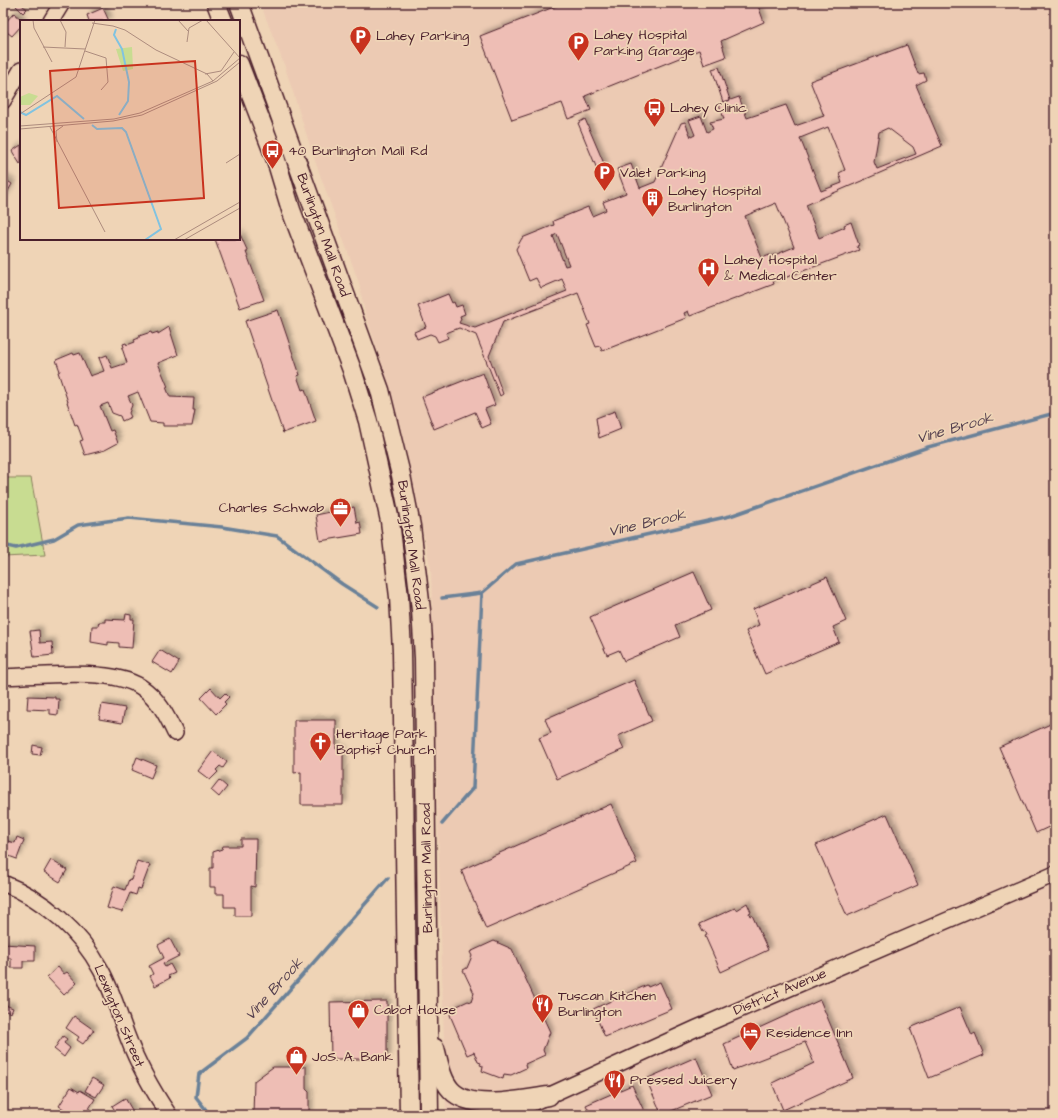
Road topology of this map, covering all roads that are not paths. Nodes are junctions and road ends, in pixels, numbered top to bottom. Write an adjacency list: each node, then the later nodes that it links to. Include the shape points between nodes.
1 (62, 3): 4 (street)
2 (216, 3): 5 (main road)
3 (239, 3): 13 (main road, Burlington Mall Road, via 380,390 407,502 416,564 424,658)
4 (52, 20)
5 (223, 20)
6 (240, 67): 16 (main road, Burlington Mall Road, via 352,370 375,449 390,521 402,651)
7 (20, 72): 8 (street)
8 (3, 101)
9 (3, 677): 10 (street, via 94,675 121,678 143,688 157,702)
10 (175, 733)
11 (1055, 874): 14 (street, District Avenue, via 697,1028)
12 (3, 883): 15 (street, Lexington Street, via 50,910 69,927 90,952 109,987 139,1064)
13 (428, 1016): 14 (main road, via 441,1072 451,1090 458,1096 476,1102 494,1103); 17 (main road, Burlington Mall Road)
14 (549, 1096): 18 (street, District Avenue)
15 (170, 1115)
16 (409, 1115)
17 (429, 1115)
18 (506, 1115)

